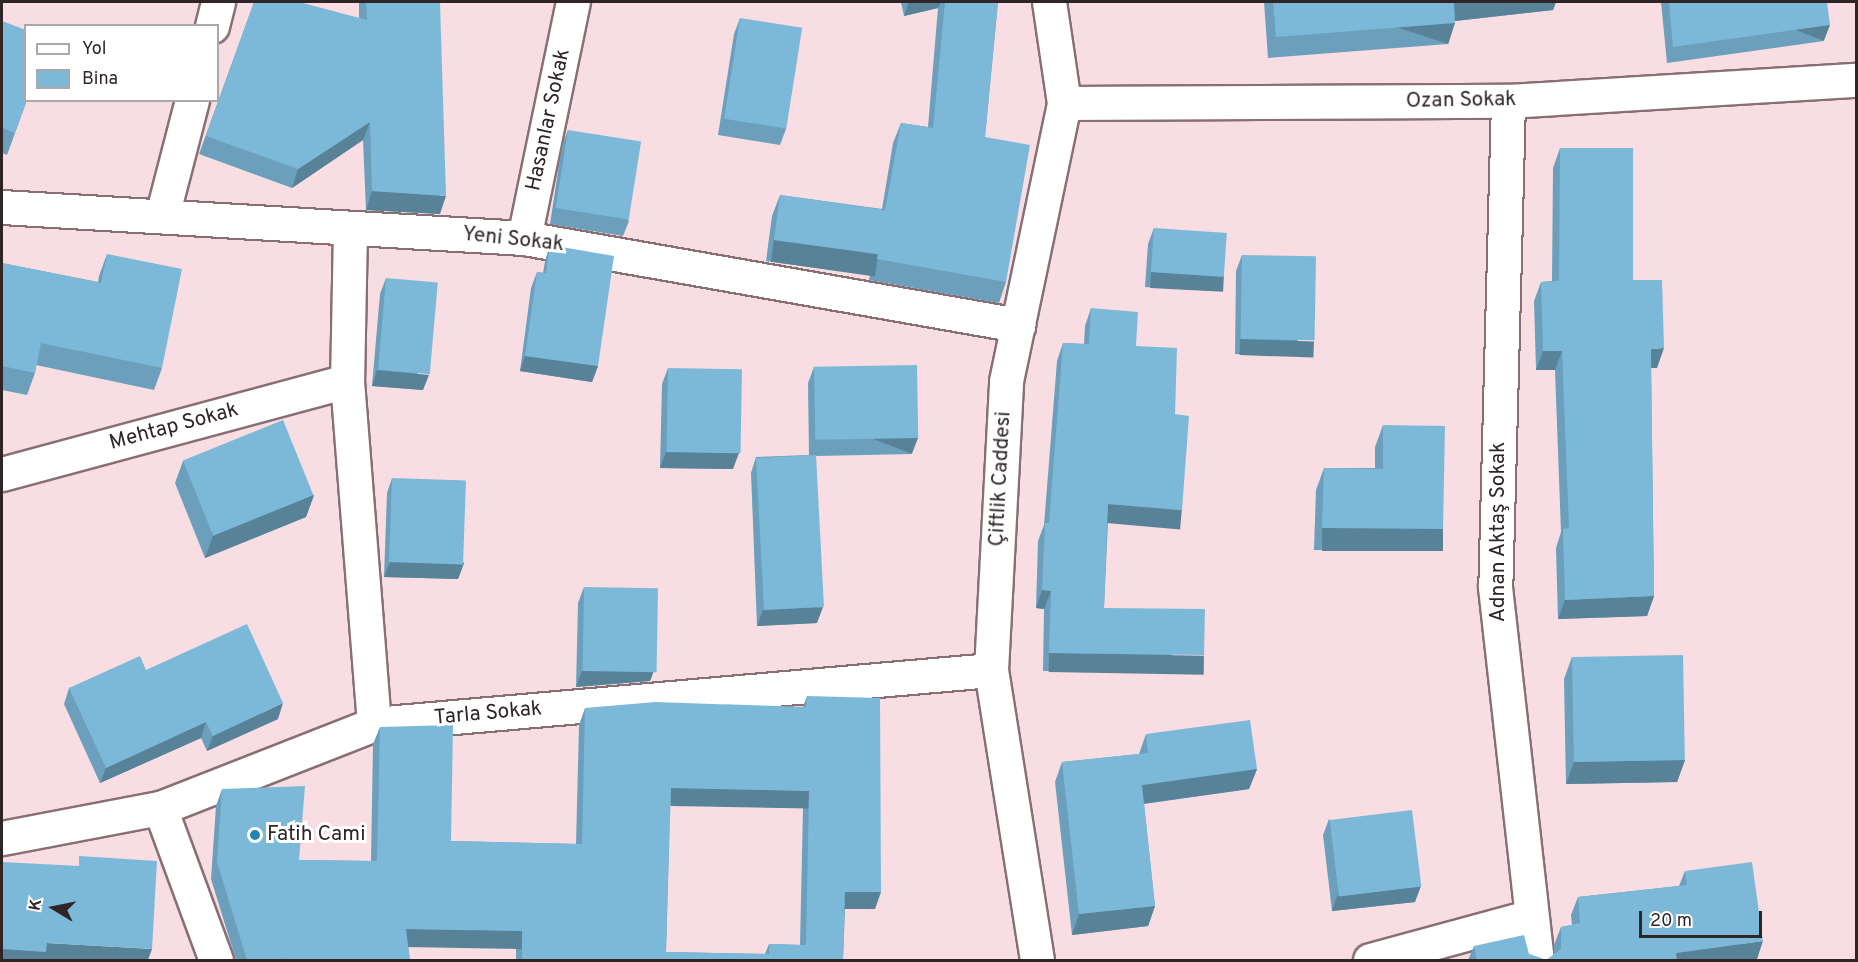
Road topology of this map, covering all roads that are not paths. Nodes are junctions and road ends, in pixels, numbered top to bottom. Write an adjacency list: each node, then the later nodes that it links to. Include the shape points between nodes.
1 (218, 2): 4 (street)
2 (573, 2): 12 (street, Hasanlar Sokak)
3 (1049, 2): 8 (street, Çiftlik Caddesi)
4 (212, 24)
5 (1857, 81): 6 (street, Ozan Sokak)
6 (1508, 101): 8 (street, Ozan Sokak); 20 (street, Adnan Aktaş Sokak, via 1495,587)
7 (191, 102): 10 (street)
8 (1064, 103): 13 (street, Çiftlik Caddesi)
9 (2, 207): 10 (street, Yeni Sokak)
10 (162, 216): 11 (street, Yeni Sokak)
11 (350, 228): 12 (street, Yeni Sokak); 14 (street)
12 (524, 238): 13 (street, Yeni Sokak)
13 (1018, 325): 16 (street, Çiftlik Caddesi, via 1006,381)
14 (347, 381): 15 (street, Mehtap Sokak); 17 (street)
15 (2, 474)
16 (992, 670): 17 (street, Tarla Sokak); 22 (street, Çiftlik Caddesi)
17 (374, 724): 18 (street, Tarla Sokak)
18 (160, 808): 19 (street, Tarla Sokak); 21 (street)
19 (2, 837)
20 (1528, 917): 23 (street); 24 (street, Adnan Aktaş Sokak)
21 (216, 960)
22 (1037, 960)
23 (1370, 960)
24 (1537, 960)

